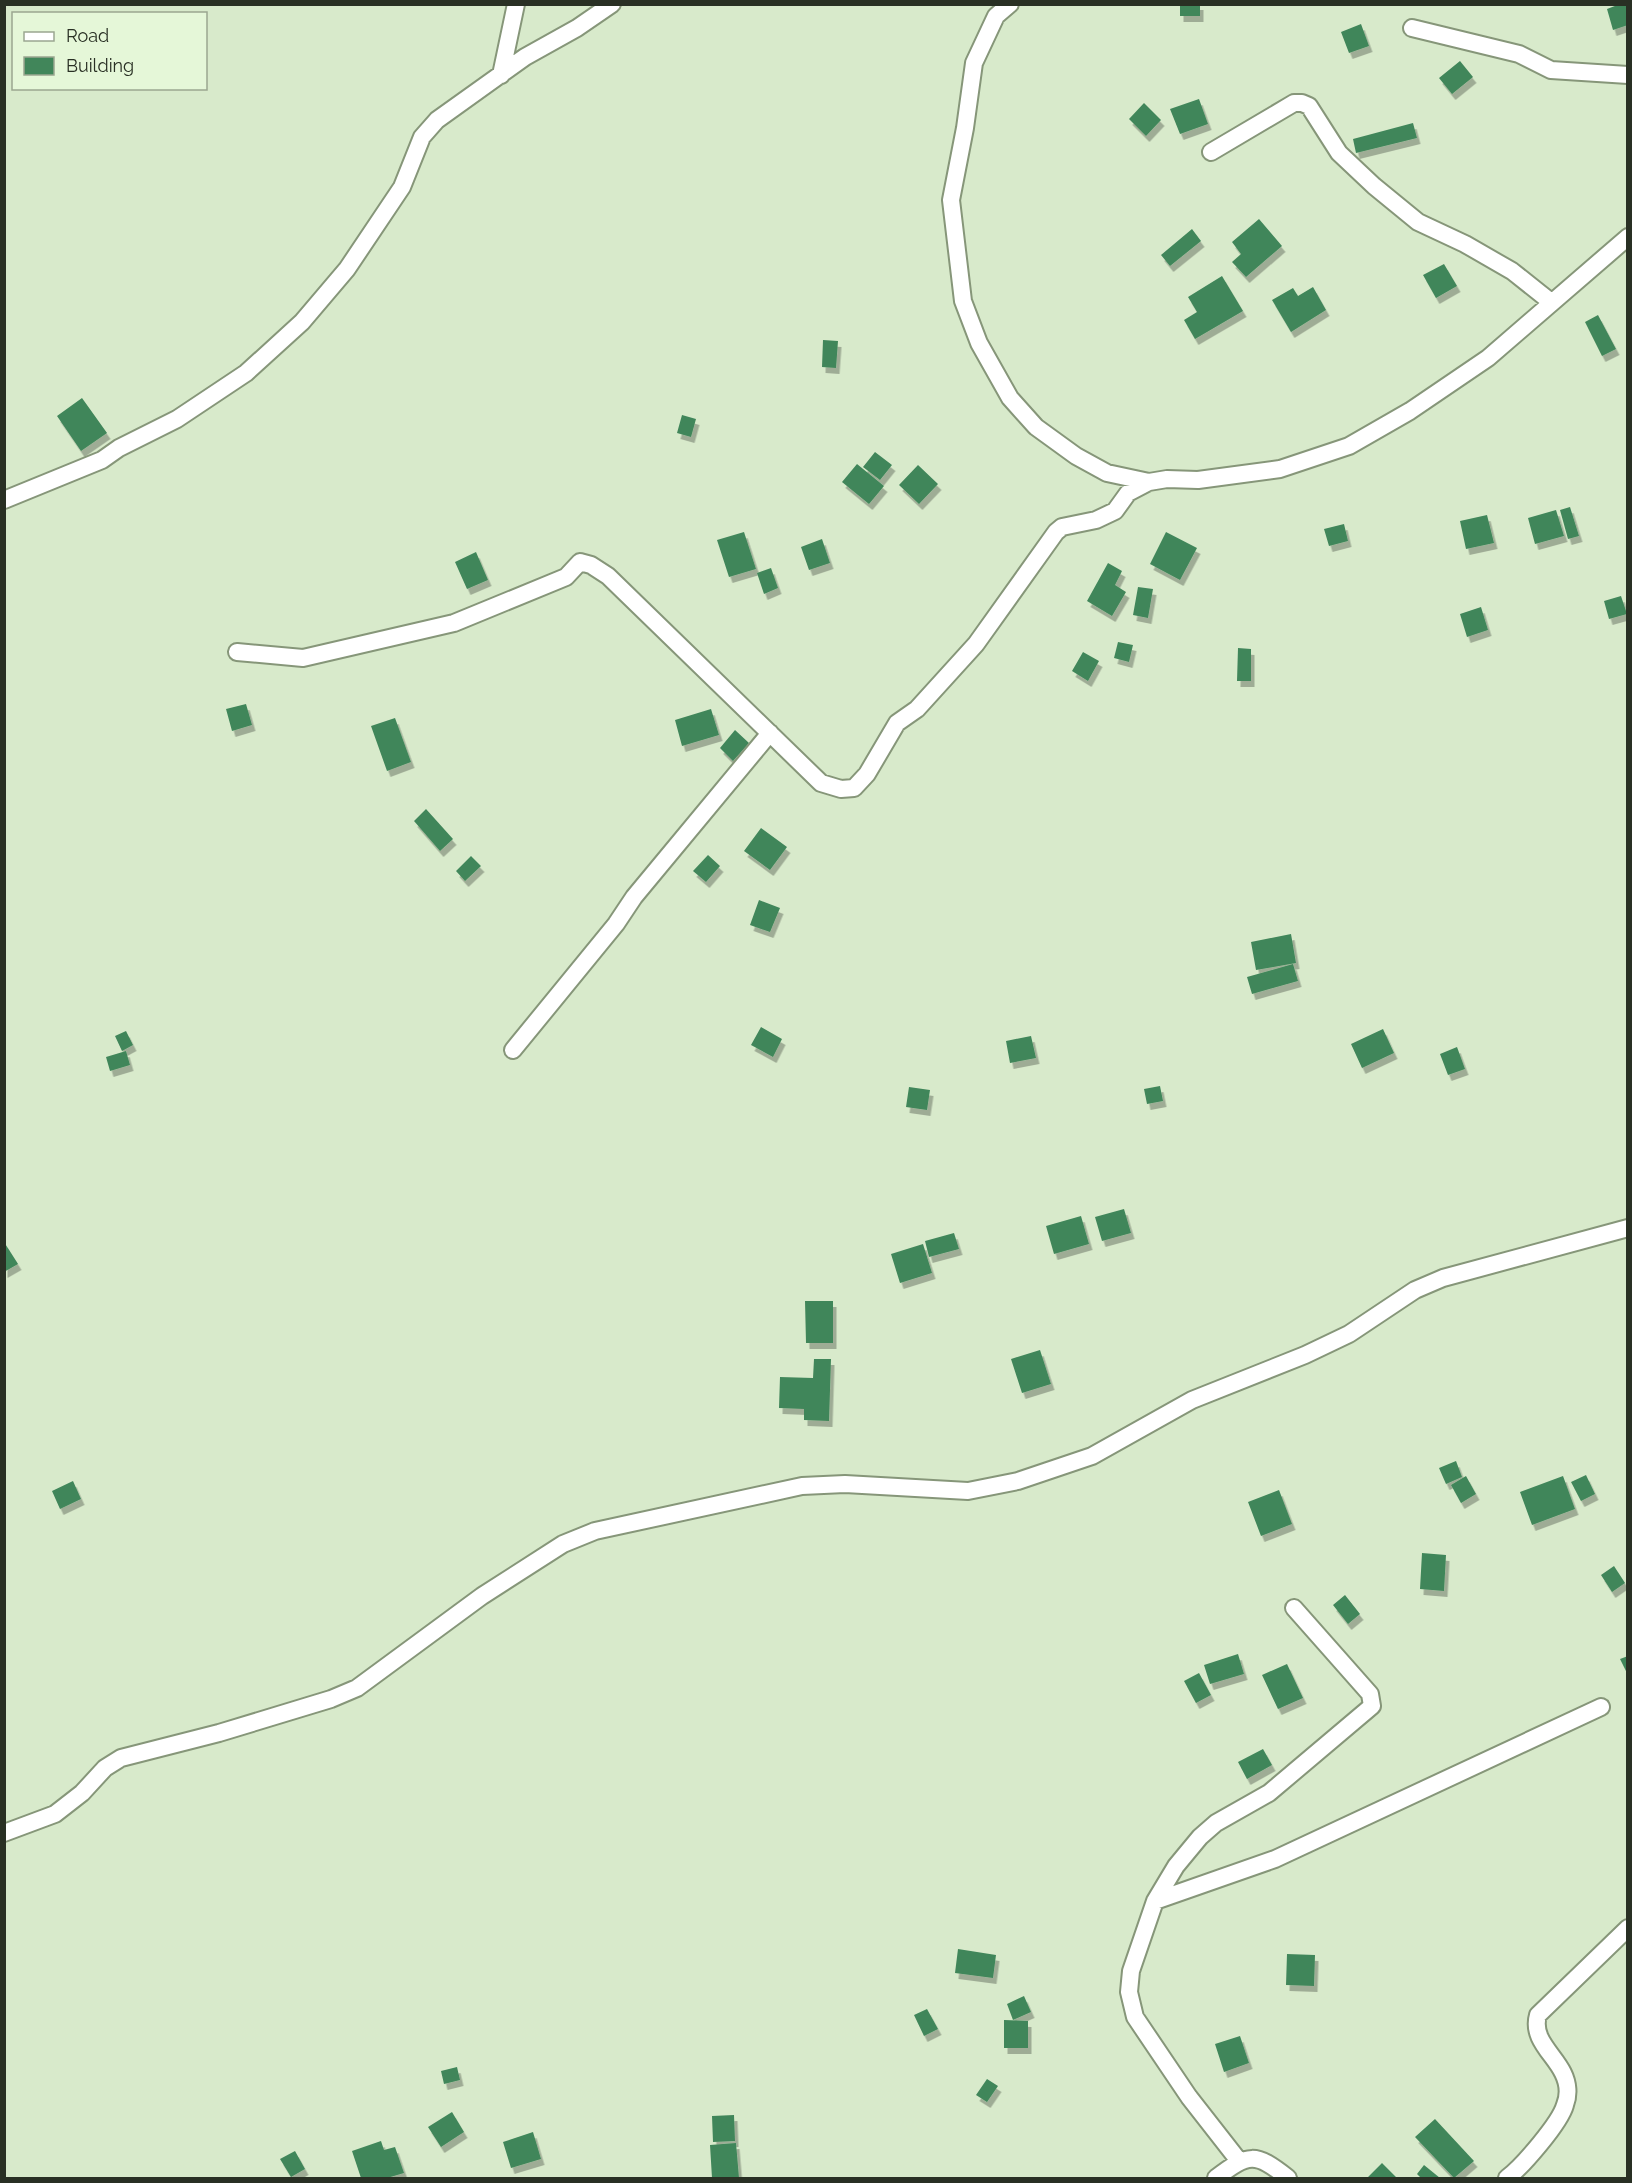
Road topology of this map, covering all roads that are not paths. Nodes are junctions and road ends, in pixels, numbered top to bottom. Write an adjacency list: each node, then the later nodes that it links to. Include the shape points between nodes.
1 (516, 4): 5 (street)
2 (612, 4): 5 (street)
3 (1010, 4): 10 (street, via 996,16 974,63 951,200 963,300 979,344 1010,398 1036,427 1107,473)
4 (1412, 28): 6 (street, via 1519,54 1551,70)
5 (501, 75): 11 (street, via 437,120 422,137 402,187 347,269 302,322 246,374 177,419 102,460)
6 (1628, 75)
7 (1210, 152): 9 (street, via 1302,102 1309,106 1339,153 1418,222 1512,271)
8 (1628, 237): 9 (street)
9 (1551, 302): 10 (street, via 1488,358 1349,447 1280,469)
10 (1149, 482): 13 (street, via 1128,493 1115,512 1056,532 976,644 917,709 897,723 867,774 854,788 821,783)
11 (4, 500)
12 (237, 652): 13 (street, via 303,658 454,623 566,577 580,562 608,576)
13 (770, 733): 14 (street)
14 (513, 1050)
15 (1628, 1228): 18 (street, via 1443,1278 1415,1290 1349,1334 1192,1400 1092,1456 1018,1481 968,1491 845,1484 802,1486 595,1531 563,1544 482,1596 357,1688 219,1733 121,1758 56,1814)
16 (1294, 1608): 19 (street, via 1370,1694 1372,1706 1269,1793 1216,1823 1200,1837)
17 (1601, 1707): 19 (street, via 1275,1859)
18 (4, 1833)
19 (1155, 1901): 21 (street, via 1131,1971 1129,1992 1135,2017)
20 (1628, 1928): 24 (street, via 1538,2015 1538,2035 1563,2073 1567,2098 1560,2117)
21 (1239, 2161): 22 (street); 23 (street, via 1262,2160)
22 (1216, 2178)
23 (1288, 2178)
24 (1507, 2178)

